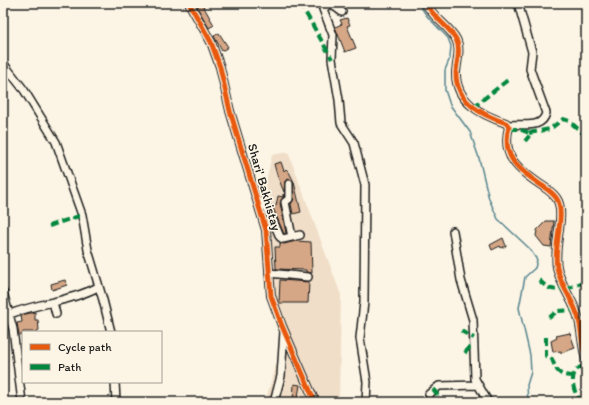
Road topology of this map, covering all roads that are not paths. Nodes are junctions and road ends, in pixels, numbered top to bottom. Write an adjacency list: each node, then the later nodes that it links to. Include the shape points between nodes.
1 (189, 3): 8 (street, Shari' Bakhistay, via 216,53 230,111)
2 (426, 3): 6 (street, via 433,15 456,40 459,56 457,80 465,100 475,109)
3 (518, 3): 6 (street, via 532,52 530,69 546,113 545,118 537,125)
4 (342, 12): 29 (street, via 330,3 323,9 333,35 332,59 341,123 354,143 365,185 364,302 360,338 367,382)
5 (3, 63): 14 (street, via 24,90 56,142 82,215)
6 (508, 125): 21 (street, via 506,147 514,163 530,178 549,190 559,202 557,269 579,320)
7 (289, 184): 11 (street, via 289,199 286,202)
8 (258, 201): 11 (street, via 267,207 280,237); 12 (street, Shari' Bakhistay, via 269,244)
9 (453, 231): 23 (street, via 461,280 473,320 475,379)
10 (300, 235): 11 (street)
11 (292, 237)
12 (269, 273): 13 (street); 20 (street, Shari' Bakhistay, via 271,296)
13 (308, 277)
14 (98, 287): 16 (street, via 87,293); 19 (street)
15 (3, 292): 17 (street)
16 (53, 302): 17 (street); 18 (street)
17 (7, 310): 26 (street, via 14,329)
18 (56, 314)
19 (111, 331)
20 (284, 331): 25 (street, via 281,376); 28 (street, Shari' Bakhistay)
21 (586, 359)
22 (115, 383): 27 (street)
23 (478, 385): 24 (street, via 439,386); 30 (street)
24 (429, 394)
25 (274, 401)
26 (22, 402)
27 (116, 402)
28 (315, 402)
29 (366, 402)
30 (488, 402)

